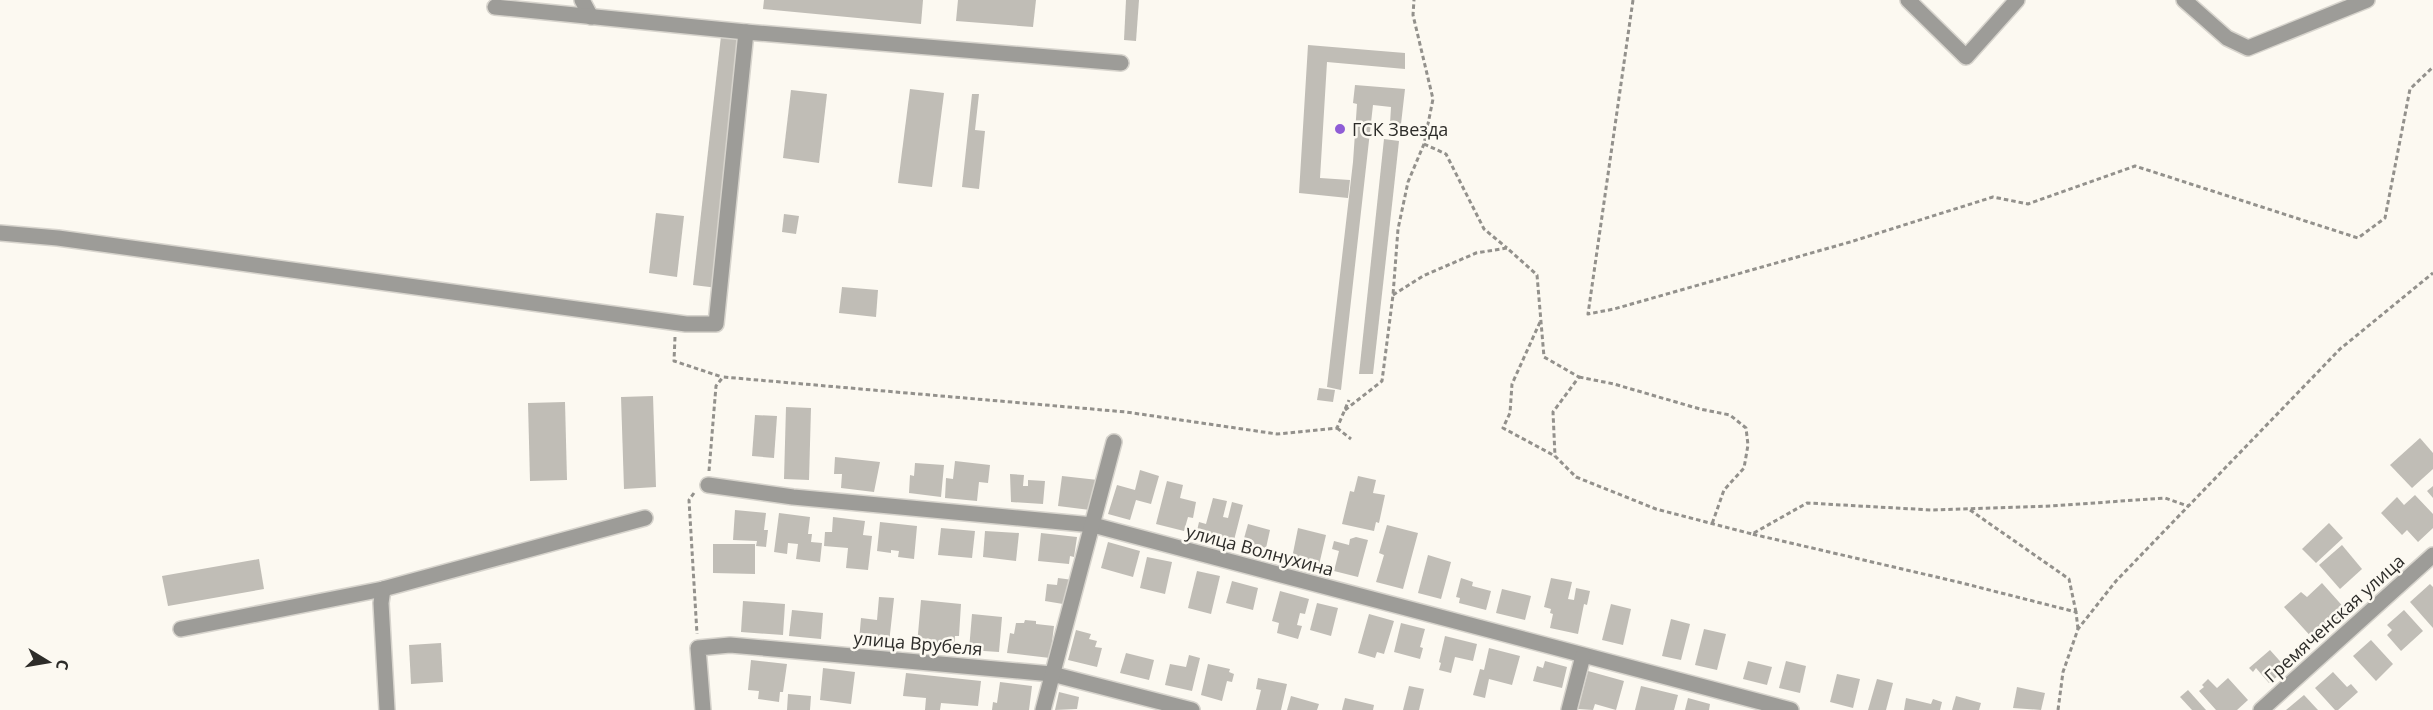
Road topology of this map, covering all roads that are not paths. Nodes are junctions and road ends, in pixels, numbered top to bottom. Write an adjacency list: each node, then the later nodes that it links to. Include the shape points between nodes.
1 (582, 0): 7 (street)
2 (1908, 0): 3 (street, via 1965,57)
3 (2017, 0)
4 (2184, 0): 5 (street, via 2227,38 2248,48)
5 (2367, 0)
6 (495, 7): 7 (street)
7 (591, 17): 8 (street)
8 (746, 32): 9 (street); 10 (street, via 716,324 675,323)
9 (1121, 63)
10 (0, 233)
11 (1114, 442): 14 (street)
12 (708, 485): 14 (street, улица Волнухина, via 793,497)
13 (645, 518): 16 (street)
14 (1093, 525): 18 (street, улица Волнухина); 19 (street)
15 (2433, 555): 26 (street, Гремяченская улица)
16 (383, 589): 17 (street); 20 (street)
17 (181, 629)
18 (1583, 657): 24 (street); 25 (street, улица Волнухина)
19 (1052, 674): 21 (street, улица Врубеля, via 730,645 698,648); 22 (street); 23 (street, улица Врубеля)
20 (387, 710)
21 (703, 710)
22 (1043, 710)
23 (1192, 710)
24 (1569, 710)
25 (1791, 710)
26 (2261, 710)

